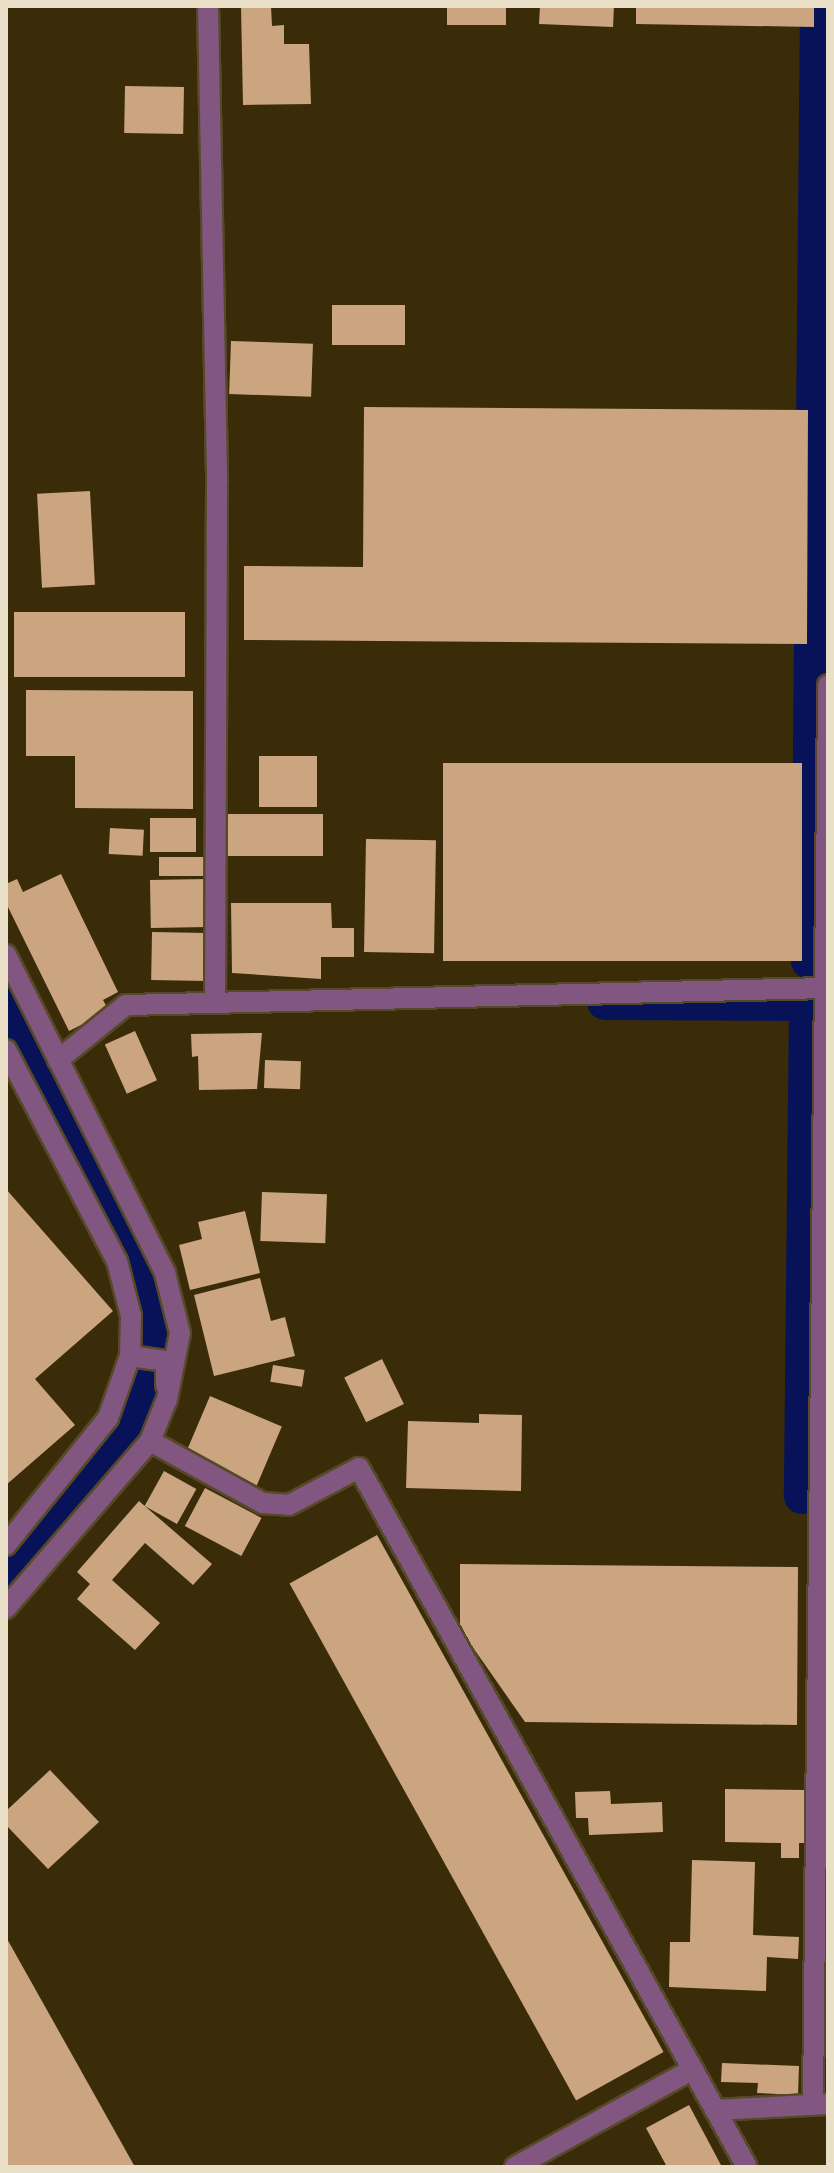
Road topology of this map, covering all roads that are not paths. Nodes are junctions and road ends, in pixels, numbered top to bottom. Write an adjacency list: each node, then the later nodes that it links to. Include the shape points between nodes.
1 (208, 6): 5 (street, via 217,484)
2 (828, 685): 4 (street)
3 (6, 955): 7 (street)
4 (826, 988): 5 (street); 14 (street)
5 (215, 1001): 7 (street, via 126,1005)
6 (6, 1050): 8 (street, via 117,1261)
7 (58, 1060): 9 (street, via 165,1273 180,1333)
8 (135, 1357): 9 (street, via 166,1361); 11 (street, via 108,1418)
9 (167, 1399): 10 (street)
10 (150, 1441): 12 (street); 13 (street, via 263,1503 289,1505 359,1468)
11 (6, 1545)
12 (6, 1608)
13 (693, 2069): 15 (street); 16 (street)
14 (821, 2104): 15 (street)
15 (715, 2110): 17 (street)
16 (515, 2167)
17 (747, 2167)

